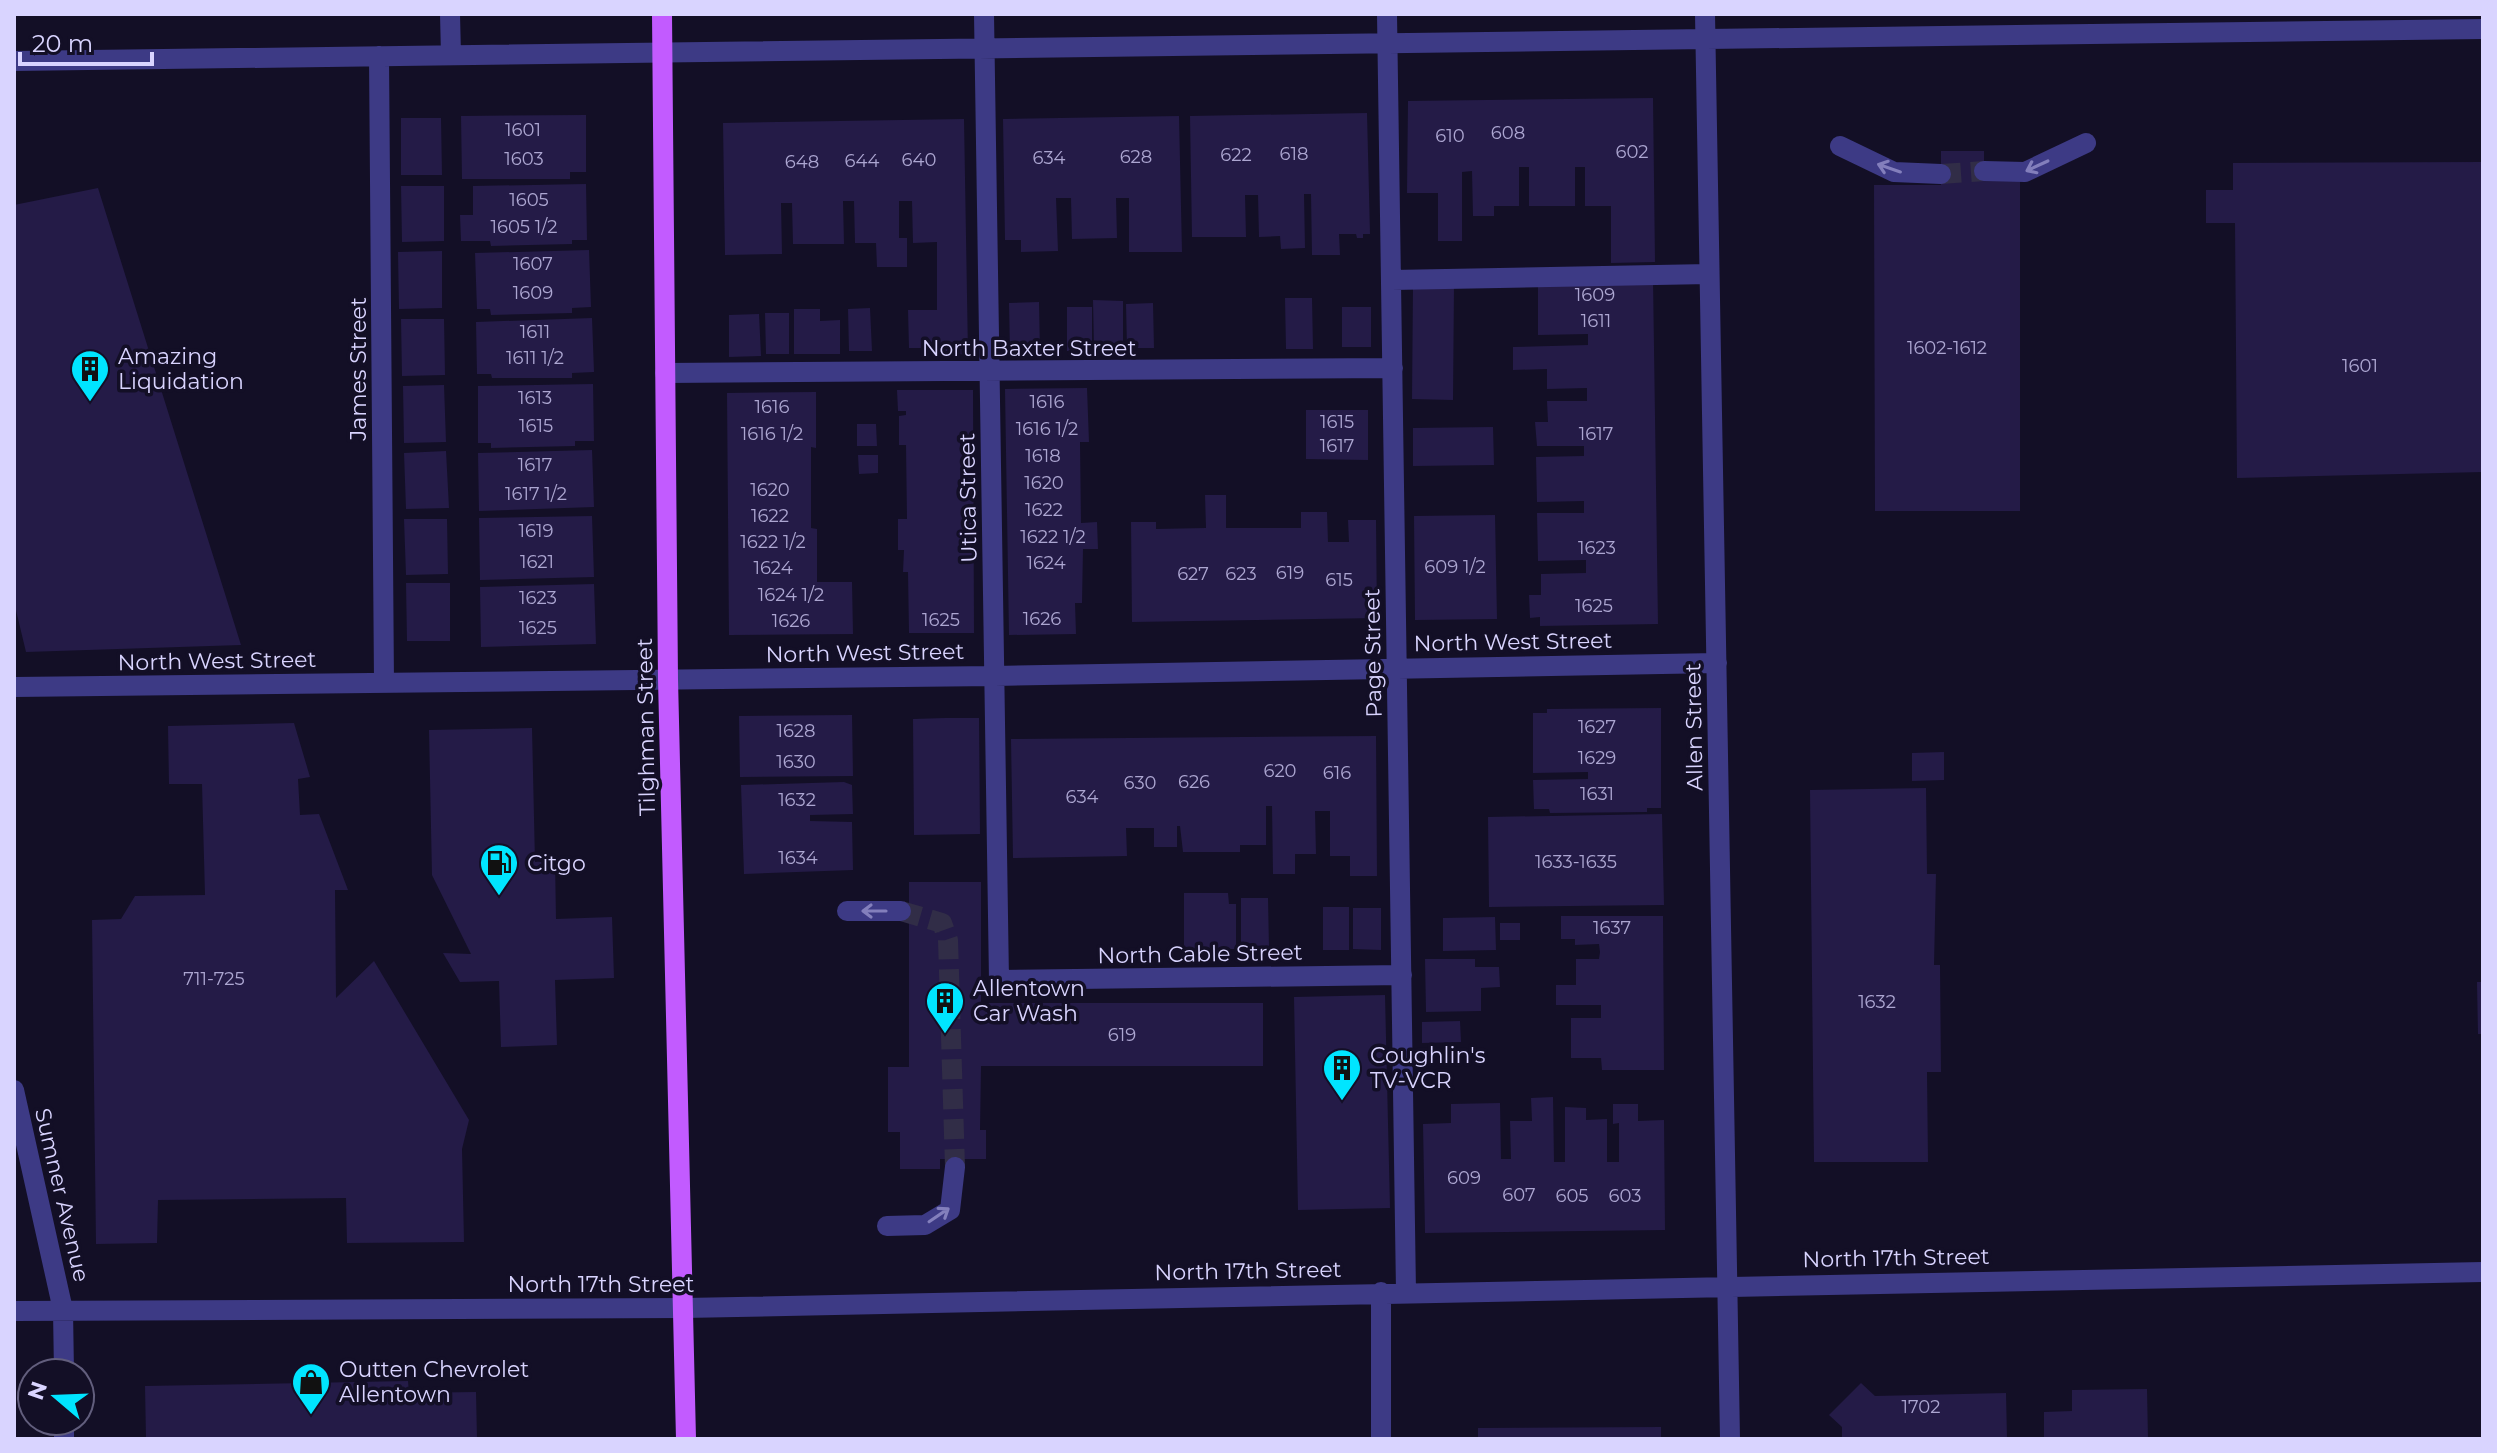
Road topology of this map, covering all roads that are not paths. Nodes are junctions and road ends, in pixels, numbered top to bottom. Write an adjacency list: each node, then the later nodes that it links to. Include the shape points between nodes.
1 (450, 14): 13 (street)
2 (662, 14): 12 (main road, Tilghman Street)
3 (984, 14): 11 (street, Utica Street)
4 (1387, 14): 10 (street, Page Street)
5 (1705, 14): 9 (street, Allen Street)
6 (2395, 22): 7 (street); 8 (street)
7 (2028, 24): 9 (street)
8 (2483, 29)
9 (1706, 39): 10 (street); 20 (street, Allen Street)
10 (1388, 43): 11 (street); 21 (street, Page Street)
11 (985, 48): 12 (street); 23 (street, Utica Street)
12 (662, 54): 13 (street); 24 (main road, Tilghman Street)
13 (451, 55): 14 (street)
14 (379, 56): 15 (street); 29 (street, James Street)
15 (14, 61)
16 (2086, 143): 18 (street, one-way to 18, via 2025,172)
17 (1840, 146): 19 (street, one-way to 17, via 1894,172)
18 (1984, 171)
19 (1941, 174)
20 (1709, 274): 21 (street); 25 (street, Allen Street)
21 (1392, 280): 22 (street, Page Street)
22 (1393, 368): 23 (street, North Baxter Street); 26 (street, Page Street)
23 (990, 372): 24 (street, North Baxter Street); 27 (street, Utica Street)
24 (665, 373): 28 (main road, Tilghman Street)
25 (1717, 663): 26 (street, North West Street); 39 (street, Allen Street)
26 (1397, 669): 27 (street, North West Street); 33 (street, Page Street)
27 (995, 676): 28 (street, North West Street); 34 (street, Utica Street)
28 (668, 679): 29 (street, North West Street); 42 (main road, Tilghman Street)
29 (384, 682): 30 (street, North West Street)
30 (14, 687)
31 (847, 911): 32 (street, one-way to 31)
32 (901, 911)
33 (1402, 975): 34 (street, North Cable Street); 41 (street, Page Street)
34 (999, 980)
35 (14, 1090): 43 (street, Sumner Avenue)
36 (955, 1167): 37 (street, one-way to 36, via 925,1225 950,1210)
37 (887, 1226)
38 (2483, 1272): 39 (street, North 17th Street)
39 (1727, 1285): 41 (street, North 17th Street); 48 (street, Allen Street)
40 (1381, 1292): 41 (street, North 17th Street); 42 (street, North 17th Street); 47 (street)
41 (1406, 1292)
42 (684, 1308): 43 (street, North 17th Street); 46 (main road, Tilghman Street)
43 (63, 1310): 44 (street, North 17th Street); 45 (street, Sumner Avenue)
44 (14, 1311)
45 (64, 1357)
46 (686, 1439)
47 (1381, 1439)
48 (1730, 1439)

